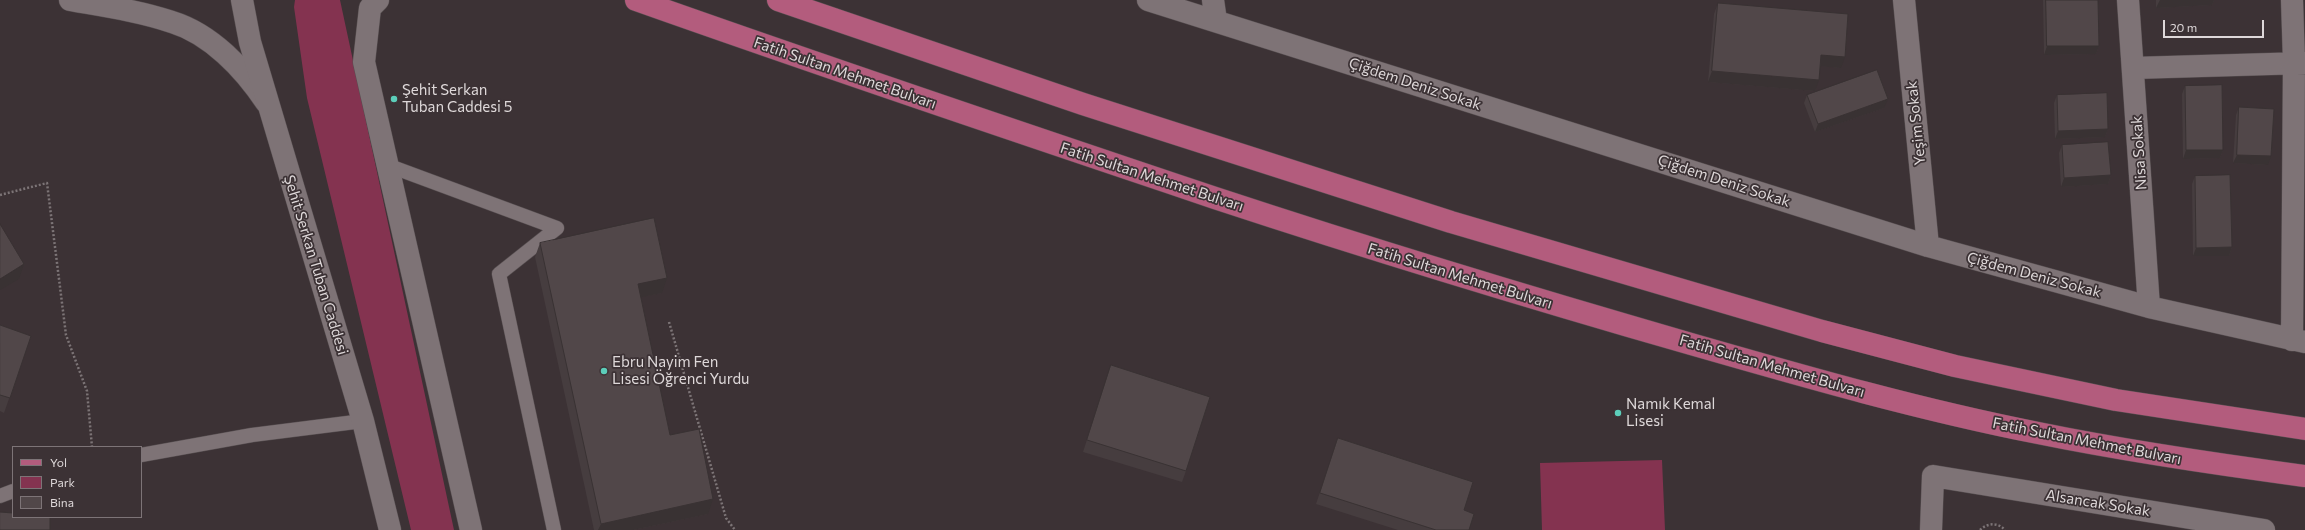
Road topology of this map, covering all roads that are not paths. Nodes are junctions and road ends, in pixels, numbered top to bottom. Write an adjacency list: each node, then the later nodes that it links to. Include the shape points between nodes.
1 (70, 0): 12 (street)
2 (154, 0): 12 (street)
3 (242, 0): 16 (street, Şehit Serkan Tuban Caddesi, via 250,42)
4 (378, 0): 17 (street, via 370,8 364,62)
5 (636, 0): 24 (main road, Fatih Sultan Mehmet Bulvarı, via 852,77 1341,240 1750,361 1911,405 2035,433 2171,458)
6 (778, 0): 22 (main road, via 1083,104 1451,222 1822,331 1955,366 2116,400)
7 (1148, 0): 13 (street, Çiğdem Deniz Sokak)
8 (1214, 0): 13 (street)
9 (1904, 0): 18 (street, Yeşim Sokak)
10 (2128, 0): 15 (street, Nisa Sokak)
11 (2292, 0): 14 (street)
12 (124, 10): 16 (street, via 173,22 214,44 251,79)
13 (1216, 22): 18 (street, Çiğdem Deniz Sokak)
14 (2300, 63): 15 (street); 20 (street)
15 (2134, 68): 19 (street, Nisa Sokak)
16 (270, 108): 21 (street, Şehit Serkan Tuban Caddesi)
17 (387, 165): 29 (street); 30 (lane, via 557,228 499,274)
18 (1928, 246): 19 (street, Çiğdem Deniz Sokak)
19 (2149, 307): 20 (street, Çiğdem Deniz Sokak)
20 (2298, 341)
21 (363, 420): 23 (lane, via 252,435); 28 (street, Şehit Serkan Tuban Caddesi)
22 (2305, 429)
23 (142, 455)
24 (2305, 476)
25 (12, 492): 26 (lane)
26 (0, 496)
27 (2235, 528): 31 (street, Alsancak Sokak, via 1933,476); 32 (street, Alsancak Sokak)
28 (390, 530)
29 (471, 530)
30 (554, 530)
31 (1931, 530)
32 (2264, 530)

